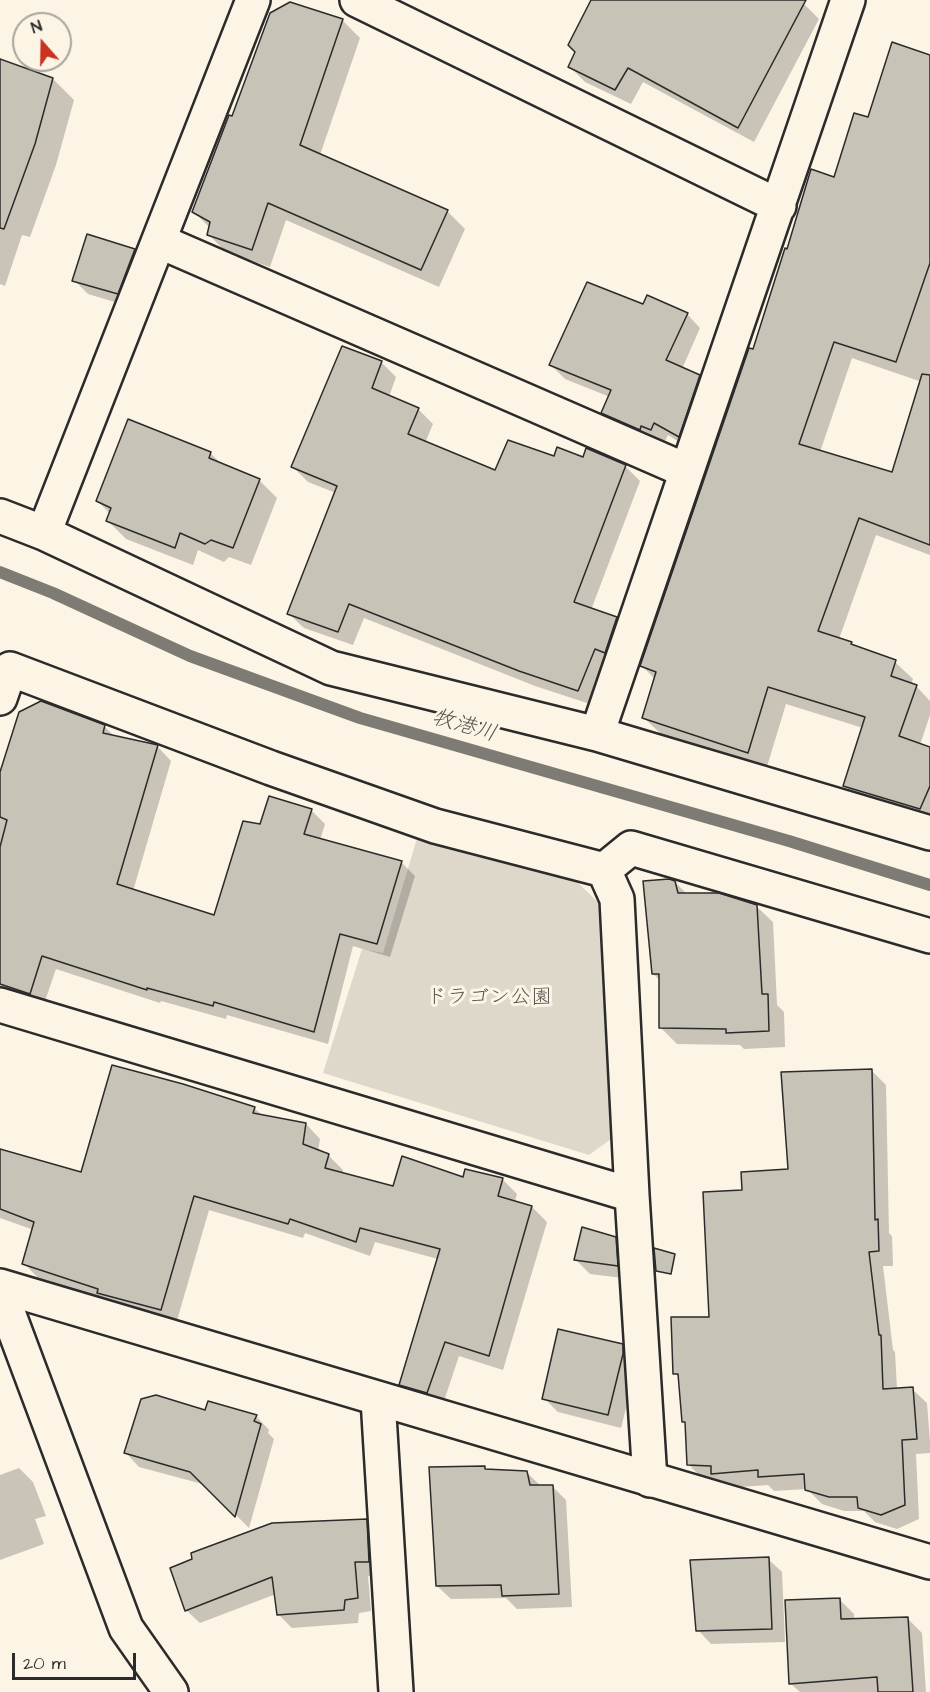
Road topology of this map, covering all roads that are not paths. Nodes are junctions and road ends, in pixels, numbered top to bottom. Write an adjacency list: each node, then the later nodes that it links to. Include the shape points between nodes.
1 (253, 0): 5 (street)
2 (357, 0): 4 (street)
3 (848, 0): 4 (street)
4 (778, 206): 6 (street)
5 (159, 241): 6 (street); 8 (street)
6 (687, 471): 10 (street)
7 (0, 516): 8 (street)
8 (44, 533): 10 (street, via 331,668)
9 (0, 698): 12 (street, via 10,669 435,826)
10 (597, 734): 11 (street)
11 (930, 833)
12 (604, 870): 13 (street, via 631,848); 15 (street, via 617,899)
13 (930, 936)
14 (0, 1005): 15 (street)
15 (632, 1195): 19 (street)
16 (0, 1286): 18 (street)
17 (0, 1291): 21 (street, via 126,1628)
18 (378, 1399): 19 (street); 22 (street)
19 (650, 1480): 20 (street)
20 (930, 1562)
21 (171, 1692)
22 (396, 1692)

